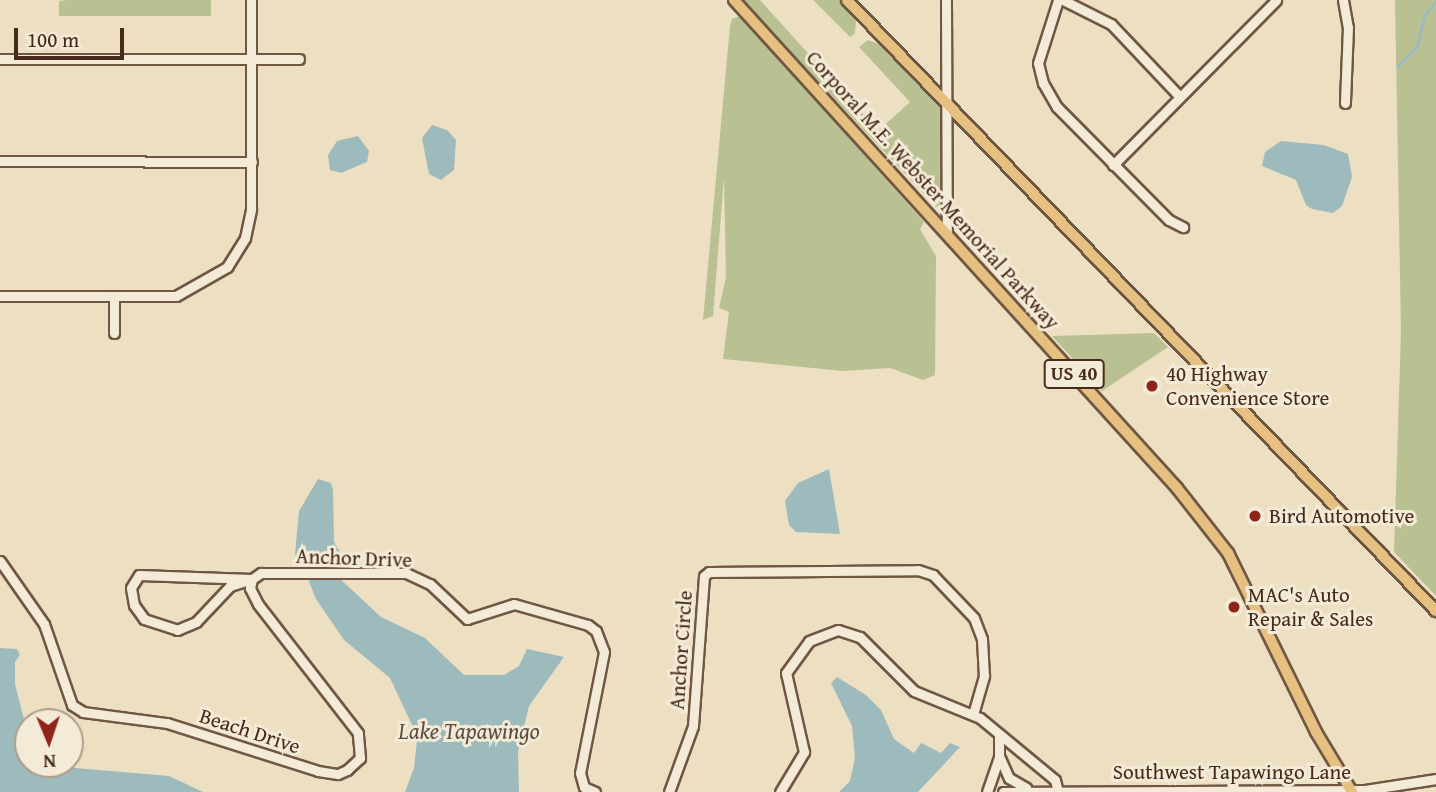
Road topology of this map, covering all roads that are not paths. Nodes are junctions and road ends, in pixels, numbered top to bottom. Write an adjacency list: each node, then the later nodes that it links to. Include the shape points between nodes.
1 (251, 0): 10 (street)
2 (734, 0): 19 (main road, Corporal M.E. Webster Memorial Parkway / US 40)
3 (847, 0): 14 (main road)
4 (946, 0): 14 (street)
5 (1058, 0): 17 (street, via 1038,62 1043,83 1057,107)
6 (1063, 0): 12 (street, via 1111,24)
7 (1276, 0): 12 (street)
8 (1343, 0): 13 (street, via 1348,27)
9 (0, 60): 10 (street)
10 (251, 60): 11 (street); 16 (street)
11 (299, 60)
12 (1180, 97): 17 (street)
13 (1345, 103)
14 (948, 105): 19 (street); 25 (main road)
15 (0, 160): 16 (street)
16 (252, 162): 21 (street, via 245,238 227,267 176,296)
17 (1113, 165): 18 (street, via 1169,220)
18 (1183, 227)
19 (947, 234): 32 (main road, Corporal M.E. Webster Memorial Parkway / US 40, via 1177,488 1228,553 1316,732)
20 (0, 296): 21 (street)
21 (114, 296): 22 (street)
22 (114, 333)
23 (0, 561): 24 (street, Beach Drive, via 44,624 72,705 83,712 167,723 318,771 338,774 347,770 360,758 358,733 258,604 250,588)
24 (252, 579): 24 (street, via 139,575 131,588 144,618 177,630 196,622 230,586); 33 (street, Anchor Drive, via 261,573 406,573 430,583 467,619 514,604 588,625 596,631 604,652 580,773 584,787)
25 (1436, 611)
26 (973, 714): 27 (street); 34 (street, Anchor Circle, via 984,676 982,639 974,618 941,580 918,570 709,572 704,576 695,707 685,759); 35 (street, via 914,691 853,632 828,631 799,650 786,673 804,752)
27 (999, 734): 28 (street); 31 (street, via 1055,780)
28 (999, 758): 30 (street, via 1009,778); 36 (street)
29 (1436, 779): 32 (street, Southwest Tapawingo Lane)
30 (1028, 788): 31 (street, Southwest Tapawingo Lane); 37 (street)
31 (1058, 790): 32 (street, Southwest Tapawingo Lane)
32 (1351, 791)
33 (595, 792)
34 (669, 792)
35 (779, 792)
36 (987, 792)
37 (1003, 792)

